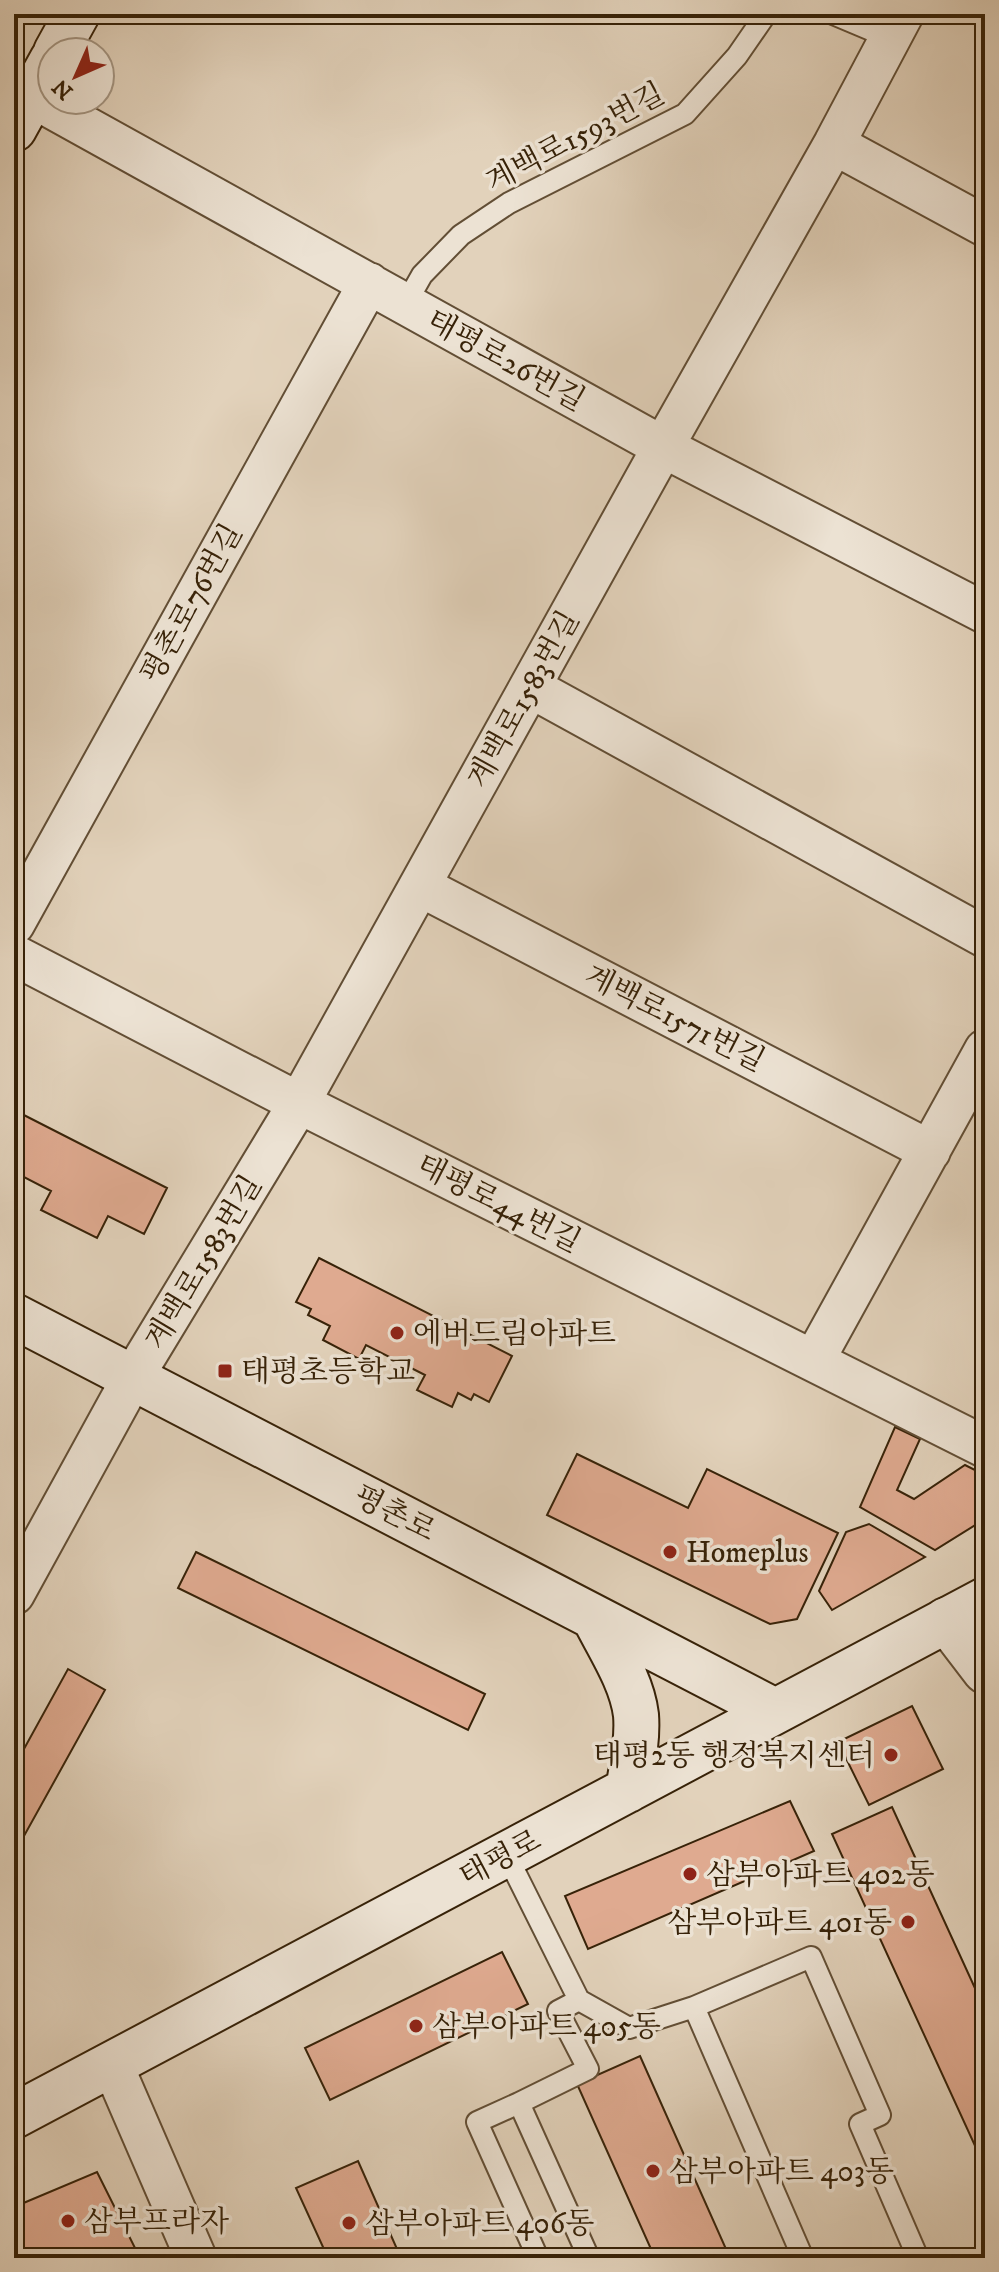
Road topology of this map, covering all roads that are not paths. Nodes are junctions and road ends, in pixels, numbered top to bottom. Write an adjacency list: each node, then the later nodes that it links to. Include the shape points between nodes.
1 (77, 14): 5 (main road)
2 (766, 14): 10 (lane, 계백로1593번길, via 685,114 509,203 461,235 422,275)
3 (833, 14): 4 (lane)
4 (896, 26): 7 (street, 계백로1583번길)
5 (65, 36)
6 (28, 93): 9 (street, 태평로26번길)
7 (834, 144): 8 (street); 11 (street, 계백로1583번길)
8 (985, 226)
9 (369, 283): 10 (street, 태평로26번길); 15 (street, 평촌로76번길)
10 (405, 305): 11 (street, 태평로26번길)
11 (663, 447): 12 (street, 태평로26번길); 13 (street, 계백로1583번길)
12 (985, 613)
13 (530, 687): 14 (street, 계백로1583번길); 16 (street)
14 (420, 886): 19 (street, 계백로1583번길); 20 (street, 계백로1571번길)
15 (14, 924)
16 (985, 937)
17 (14, 955): 19 (street, 태평로44번길)
18 (985, 1050): 20 (street)
19 (299, 1103): 22 (street, 태평로44번길); 23 (street, 계백로1583번길)
20 (930, 1151): 22 (street)
21 (14, 1316): 23 (main road, 평촌로)
22 (814, 1360): 24 (street, 태평로44번길)
23 (133, 1377): 25 (street, 계백로1583번길); 27 (main road, 평촌로)
24 (985, 1447)
25 (14, 1594)
26 (985, 1600): 28 (main road, 태평로)
27 (594, 1617): 30 (main road, 평촌로); 31 (main road, via 636,1713)
28 (946, 1620): 29 (main road); 30 (main road, 태평로)
29 (985, 1671)
30 (775, 1711): 31 (main road, 태평로)
31 (628, 1790): 32 (main road, 태평로)
32 (506, 1854): 33 (lane); 35 (main road, 태평로)
33 (579, 2000): 34 (lane, via 629,2028); 36 (lane, via 558,2011 588,2069)
34 (694, 2007): 41 (lane); 42 (lane, via 811,1957 880,2115 860,2124)
35 (112, 2064): 37 (main road, 태평로); 38 (street)
36 (519, 2103): 39 (lane, via 477,2122); 40 (lane)
37 (14, 2116)
38 (196, 2258)
39 (538, 2258)
40 (589, 2258)
41 (803, 2258)
42 (918, 2258)

